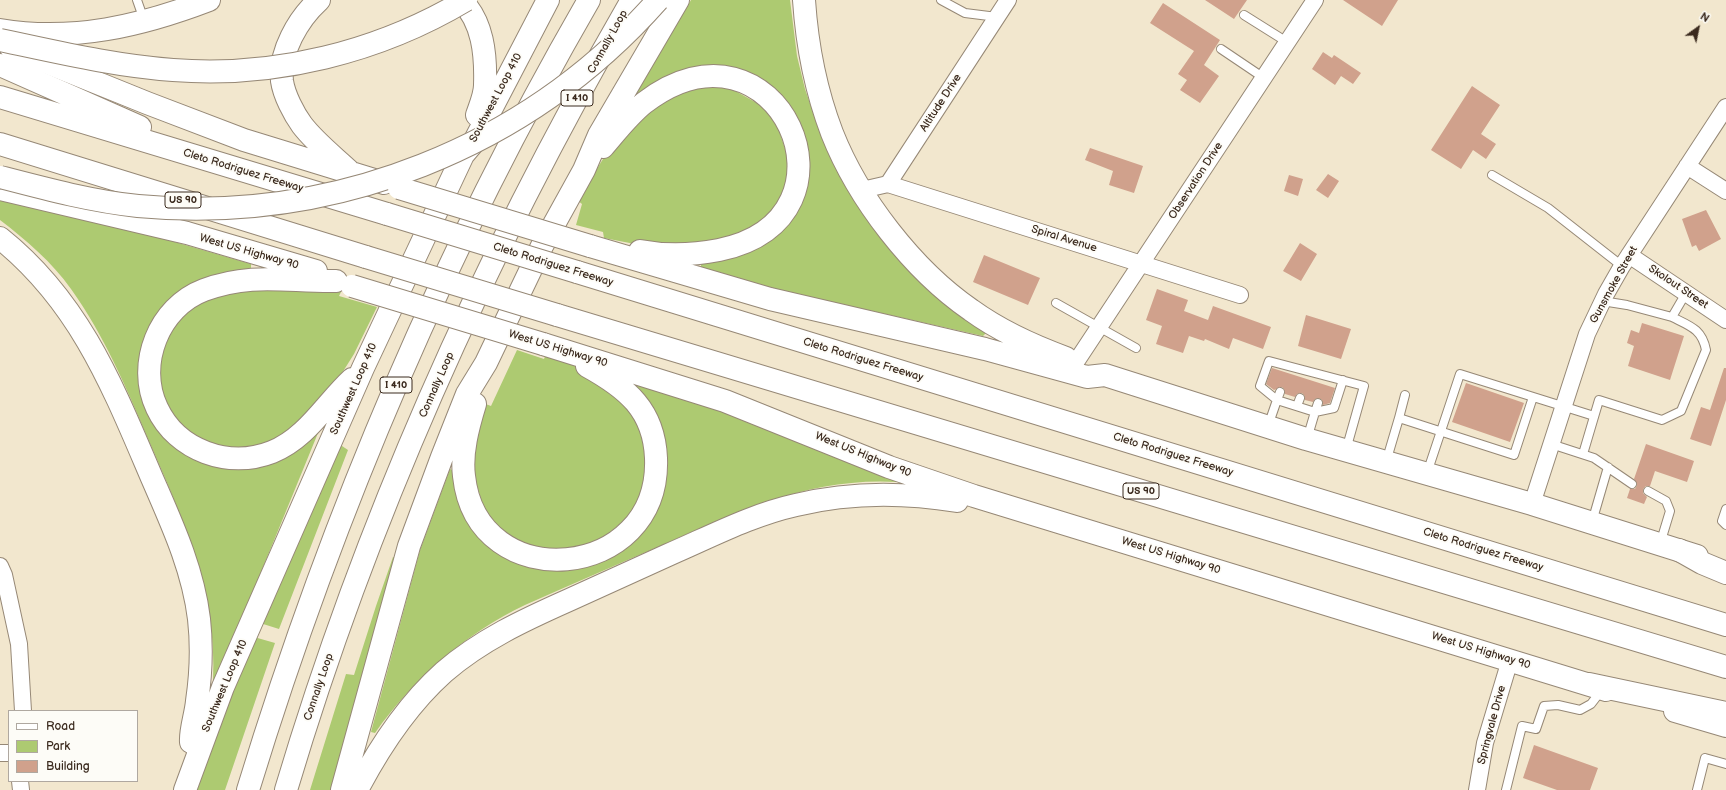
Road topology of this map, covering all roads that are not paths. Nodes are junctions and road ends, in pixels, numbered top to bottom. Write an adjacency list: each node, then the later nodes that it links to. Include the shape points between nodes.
1 (137, 0): 17 (lane)
2 (209, 0): 17 (main road)
3 (319, 0): 32 (main road, via 309,9 294,32 284,57 282,81 290,104 302,125)
4 (461, 0): 28 (main road, via 471,10 482,33 485,85)
5 (466, 0): 19 (main road, bridge, via 415,27 361,48 304,62 253,70 193,71 148,68)
6 (548, 0): 28 (main road, Southwest Loop 410, via 474,142)
7 (590, 0): 96 (main road, I 410, via 488,187 396,386 316,582)
8 (632, 0): 97 (main road, Connally Loop / I 410, via 524,198 436,387 356,583)
9 (658, 0): 34 (main road, bridge, via 592,65 522,116 473,144 431,163 348,190 263,206 165,208 86,198)
10 (678, 0): 31 (main road, via 606,121)
11 (804, 0): 37 (main road, via 811,55 822,102 833,134)
12 (941, 0): 16 (lane, via 965,13)
13 (1008, 0): 16 (street, Altitude Drive)
14 (1315, 0): 20 (street, Observation Drive)
15 (1244, 15): 20 (lane)
16 (997, 17): 35 (street, Altitude Drive)
17 (144, 22): 18 (main road, via 80,34)
18 (0, 30)
19 (0, 40)
20 (1287, 42): 24 (street, Observation Drive)
21 (0, 44): 32 (main road, via 202,124)
22 (1222, 49): 24 (lane)
23 (0, 65): 29 (main road, via 136,125)
24 (1264, 78): 42 (street, Observation Drive)
25 (0, 97): 29 (main road, Cleto Rodriguez Freeway)
26 (1726, 107): 30 (street, Gunsmoke Street)
27 (0, 144): 88 (main road, US 90, bridge)
28 (463, 155): 55 (main road, Southwest Loop 410)
29 (199, 158): 86 (main road, Cleto Rodriguez Freeway, bridge)
30 (1687, 166): 38 (street); 41 (street, Gunsmoke Street)
31 (584, 170): 40 (main road, via 620,127 644,104 682,82 705,76 739,80 767,96 787,119 798,150 798,176 789,202 773,224 751,240 729,248 693,254 651,253 616,246); 54 (main road, via 536,258)
32 (352, 174): 40 (main road, bridge)
33 (1492, 174): 41 (lane)
34 (0, 177)
35 (888, 184): 37 (street); 42 (street, Spiral Avenue)
36 (0, 190): 43 (main road, West US Highway 90, via 187,233 317,272)
37 (862, 190): 53 (main road, via 911,256 960,302 1015,336)
38 (1726, 191)
39 (0, 238): 93 (main road, via 42,277 89,340 176,534 192,585 199,628 199,685 191,740)
40 (594, 247): 56 (main road, via 770,299 985,349 1086,377)
41 (1626, 260): 44 (street, Skolout Street); 46 (street, Gunsmoke Street)
42 (1142, 264): 45 (street, Spiral Avenue); 50 (street, Observation Drive)
43 (344, 284): 51 (main road, West US Highway 90, bridge); 55 (main road, via 270,278 241,280 209,288 187,299 166,319 154,342 150,370 151,389 163,420 195,448 220,457 251,458 273,451 293,440)
44 (1686, 293): 48 (lane); 49 (street, Skolout Street)
45 (1240, 295)
46 (1602, 301): 48 (lane); 62 (street, Gunsmoke Street, via 1587,334)
47 (1056, 304): 50 (lane)
48 (1672, 317): 64 (lane, via 1696,329 1706,350 1681,411 1662,420 1599,400)
49 (1726, 320)
50 (1098, 327): 52 (lane); 53 (street, Observation Drive)
51 (551, 347): 54 (main road, via 609,379 633,398 649,424 656,452 654,482 641,515 626,534 614,543 596,553 579,558 564,561 542,560 514,550 491,534 473,508 466,491 463,465 471,417); 78 (main road, West US Highway 90, via 725,401 895,469)
52 (1136, 348)
53 (1076, 362): 56 (main road, via 1090,366)
54 (486, 363): 98 (main road, via 467,394 420,515 398,582)
55 (363, 368): 93 (main road, Southwest Loop 410, via 223,687)
56 (1105, 375): 66 (main road)
57 (1343, 380): 59 (lane, via 1324,380 1269,361 1260,386); 63 (lane, via 1334,408); 70 (lane, via 1364,386)
58 (1406, 395): 65 (lane)
59 (1278, 396): 63 (lane, via 1298,402); 66 (lane)
60 (1533, 397): 62 (lane); 67 (lane, via 1460,374); 67 (lane, via 1514,455)
61 (1318, 403): 63 (lane)
62 (1563, 407): 64 (lane); 69 (street, Gunsmoke Street)
63 (1315, 412): 68 (lane)
64 (1594, 416): 71 (lane)
65 (1398, 418): 67 (lane); 72 (lane)
66 (1268, 427): 68 (main road)
67 (1441, 431): 74 (lane)
68 (1306, 439): 70 (main road)
69 (1551, 444): 71 (lane); 77 (street, Gunsmoke Street)
70 (1345, 451): 72 (main road)
71 (1583, 454): 73 (lane)
72 (1386, 462): 74 (main road)
73 (1608, 467): 75 (lane); 80 (lane)
74 (1427, 474): 77 (main road)
75 (1632, 484)
76 (1648, 491): 82 (lane, via 1666,501 1670,511)
77 (1532, 504): 80 (main road)
78 (1000, 505): 87 (main road, West US Highway 90); 99 (main road, via 901,495 857,495 818,500 789,506 755,518 637,568 514,625 461,659 428,688 402,717)
79 (1726, 509): 81 (lane, via 1722,521)
80 (1591, 523): 82 (main road)
81 (1726, 525)
82 (1669, 547): 83 (main road); 85 (main road)
83 (1726, 564)
84 (1, 568): 90 (street, via 19,644)
85 (1726, 573)
86 (1726, 625)
87 (1510, 660): 89 (main road, West US Highway 90); 100 (street, Springvale Drive, via 1487,737)
88 (1726, 667)
89 (1596, 686): 91 (main road); 92 (main road, West US Highway 90); 101 (lane, via 1591,704 1584,709 1558,705 1544,706 1536,729 1522,726)
90 (23, 710)
91 (1726, 713)
92 (1726, 726)
93 (194, 762): 95 (main road, Southwest Loop 410)
94 (1726, 764): 102 (lane, via 1705,758)
95 (185, 790)
96 (248, 790)
97 (286, 790)
98 (342, 790)
99 (357, 790)
100 (1477, 790)
101 (1506, 790)
102 (1698, 790)

